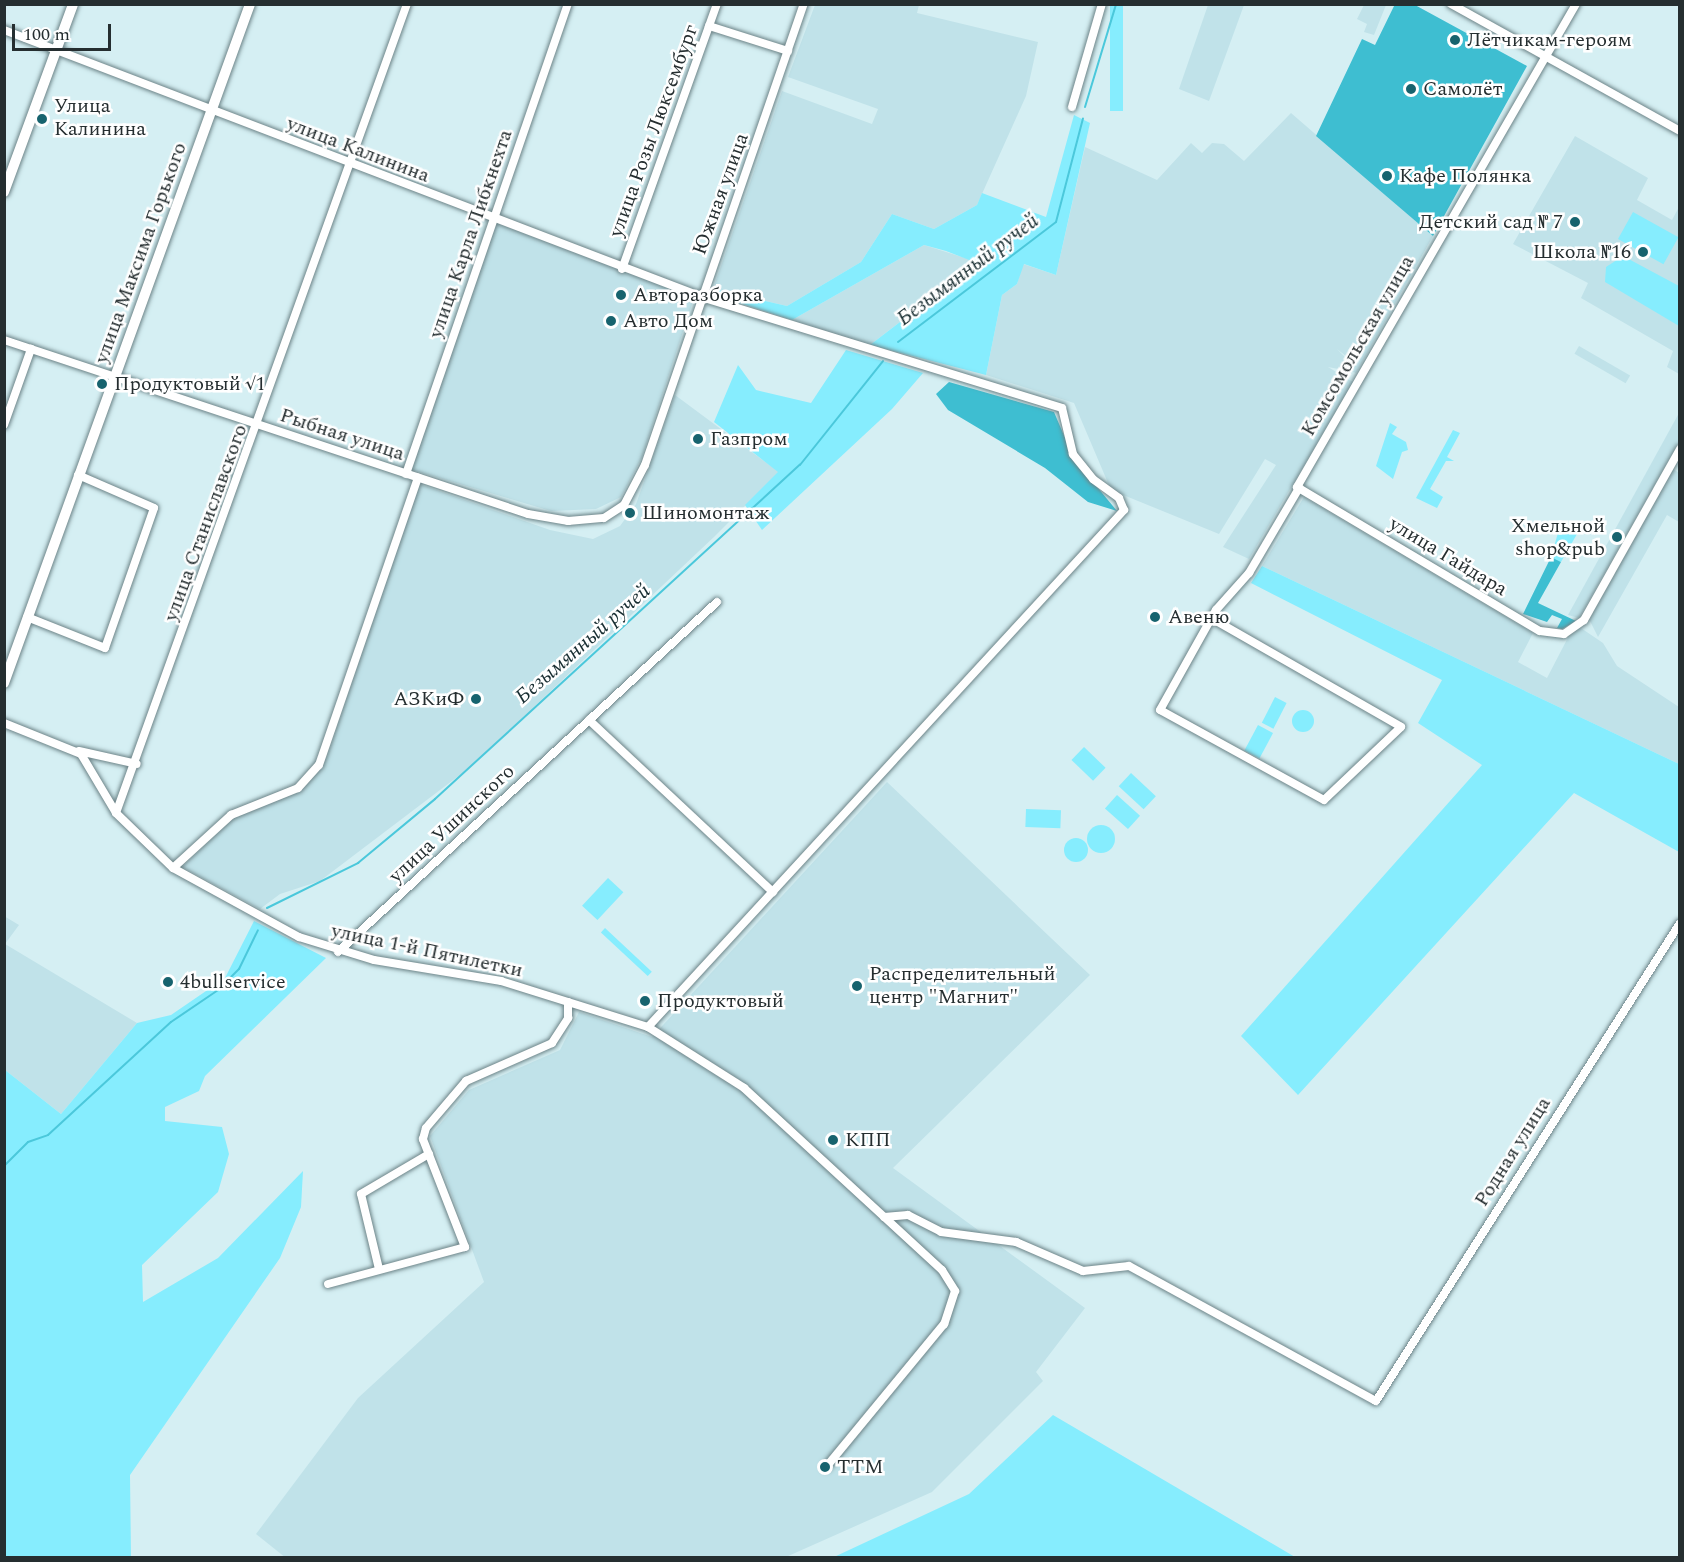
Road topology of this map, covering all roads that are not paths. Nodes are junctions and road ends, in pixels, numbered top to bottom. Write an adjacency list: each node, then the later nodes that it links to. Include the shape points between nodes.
1 (73, 4): 12 (main road)
2 (250, 4): 16 (main road, улица Максима Горького)
3 (407, 4): 18 (street, улица Станиславского)
4 (568, 4): 20 (street, улица Карла Либкнехта)
5 (717, 4): 10 (street, улица Розы Люксембург)
6 (804, 4): 13 (street, Южная улица)
7 (1102, 4): 15 (street)
8 (1451, 4): 14 (street)
9 (1576, 4): 14 (street, Комсомольская улица)
10 (709, 27): 13 (street); 21 (street, улица Розы Люксембург)
11 (4, 30): 12 (street, улица Калинина)
12 (56, 51): 16 (street, улица Калинина); 19 (main road)
13 (788, 51): 22 (street, Южная улица)
14 (1546, 58): 17 (street); 33 (street, Комсомольская улица)
15 (1072, 107)
16 (211, 112): 18 (street, улица Калинина); 25 (main road, улица Максима Горького)
17 (1680, 131)
18 (351, 164): 20 (street, улица Калинина); 27 (street, улица Станиславского)
19 (4, 192)
20 (493, 219): 21 (street, улица Калинина); 30 (street, улица Карла Либкнехта)
21 (622, 269): 22 (street, улица Калинина)
22 (701, 297): 34 (street, Южная улица, via 637,486 624,505); 45 (street, улица Калинина, via 1062,408 1073,454 1093,479 1119,498 1124,510)
23 (4, 340): 24 (street, Рыбная улица)
24 (31, 349): 25 (street, Рыбная улица); 26 (street)
25 (114, 377): 27 (street, Рыбная улица); 31 (main road, улица Максима Горького)
26 (4, 425)
27 (260, 425): 30 (street, Рыбная улица); 42 (street, улица Станиславского)
28 (1680, 449): 29 (street)
29 (1676, 465): 33 (street, улица Гайдара, via 1584,620 1564,634 1540,631)
30 (406, 474): 32 (street, Рыбная улица)
31 (78, 475): 36 (main road, улица Максима Горького); 36 (street, via 154,508 105,648)
32 (418, 478): 34 (street, Рыбная улица, via 550,520); 44 (street, via 319,765 298,788 231,816)
33 (1298, 487): 37 (street, Комсомольская улица, via 1249,573)
34 (604, 518)
35 (717, 602): 39 (street, улица Ушинского)
36 (27, 617): 38 (main road, улица Максима Горького)
37 (1211, 618): 37 (street, Комсомольская улица, via 1401,724 1401,727 1324,800 1160,710)
38 (4, 684)
39 (589, 720): 45 (street); 47 (street, улица Ушинского)
40 (4, 723): 41 (street, улица 1-й Пятилетки)
41 (74, 749): 42 (street, улица 1-й Пятилетки); 43 (street, улица 1-й Пятилетки, via 92,764)
42 (137, 764): 43 (street, улица Станиславского)
43 (116, 813): 44 (street, улица 1-й Пятилетки)
44 (173, 868): 47 (street, улица 1-й Пятилетки, via 268,922)
45 (773, 892): 49 (street)
46 (1680, 923): 51 (street, Родная улица, via 1376,1401 1129,1266 1083,1271 1016,1242 942,1232 908,1215)
47 (338, 952): 48 (street, улица 1-й Пятилетки, via 501,981)
48 (568, 1002): 49 (street, улица 1-й Пятилетки); 50 (street, via 568,1018 552,1043 466,1081 452,1095 426,1128 423,1139)
49 (648, 1027): 51 (street, улица 1-й Пятилетки, via 744,1088)
50 (429, 1154): 52 (street, via 361,1194); 52 (street, via 465,1246)
51 (884, 1217): 54 (street, улица 1-й Пятилетки, via 951,1281 952,1313)
52 (379, 1269): 53 (street)
53 (328, 1284)
54 (826, 1467)

